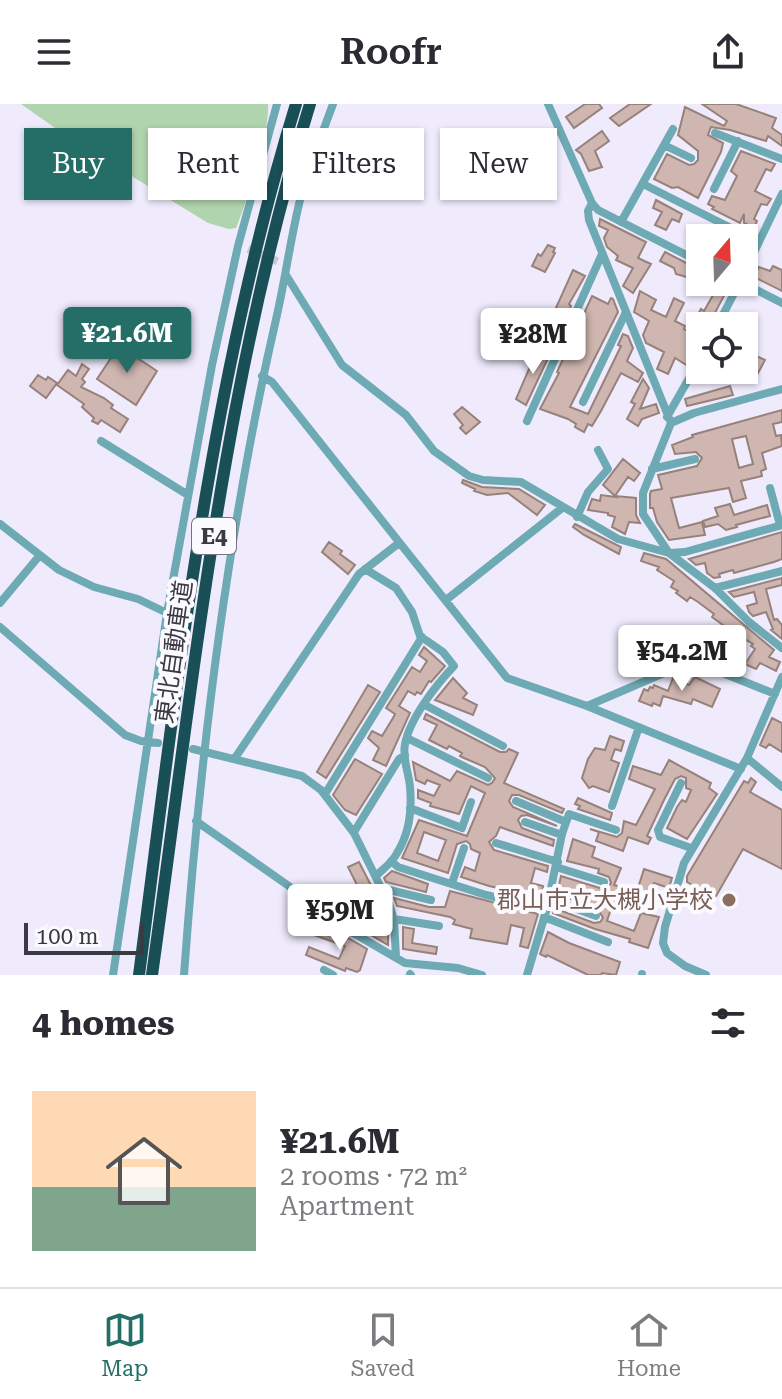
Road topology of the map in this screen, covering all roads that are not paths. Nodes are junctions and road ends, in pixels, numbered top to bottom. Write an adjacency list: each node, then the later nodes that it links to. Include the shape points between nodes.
1 (296, 104): 102 (highway, 東北自動車道 / E4, via 225,393 181,655)
2 (310, 104): 103 (highway, 東北自動車道 / E4, via 271,248 232,432 194,658)
3 (333, 104): 22 (street)
4 (548, 104): 15 (street)
5 (274, 106): 18 (street)
6 (673, 129): 9 (street)
7 (715, 133): 8 (street)
8 (738, 141): 11 (street); 13 (street)
9 (664, 145): 10 (street); 12 (street)
10 (691, 158)
11 (782, 159)
12 (643, 184): 16 (street); 17 (street)
13 (714, 189)
14 (782, 194): 17 (street)
15 (592, 203): 16 (street); 20 (street, via 589,220)
16 (621, 222): 21 (street)
17 (759, 242)
18 (238, 246): 19 (street); 37 (street)
19 (248, 249)
20 (602, 254): 25 (street); 31 (street)
21 (686, 255)
22 (284, 267): 26 (street); 38 (street, via 342,365 406,415 434,451 469,476 521,482)
23 (758, 291): 24 (street)
24 (782, 303)
25 (626, 312): 29 (street); 30 (street)
26 (262, 376): 42 (street); 63 (street, via 222,607)
27 (687, 384): 30 (street)
28 (782, 389): 30 (street)
29 (583, 402)
30 (669, 420): 35 (street)
31 (527, 421)
32 (101, 441): 37 (street)
33 (598, 450): 39 (street, via 608,469 588,492)
34 (695, 459): 35 (street)
35 (652, 469): 43 (street, via 642,511)
36 (770, 488): 41 (street)
37 (188, 495): 50 (street)
38 (562, 508): 39 (street); 48 (street)
39 (577, 517): 43 (street, via 618,539)
40 (0, 524): 44 (street)
41 (781, 525): 43 (street)
42 (399, 543): 45 (street); 48 (street)
43 (669, 553): 47 (street)
44 (40, 555): 49 (street); 50 (street, via 82,582)
45 (365, 569): 52 (street, via 403,596); 65 (street)
46 (782, 571): 47 (street)
47 (715, 588): 53 (street)
48 (446, 600): 57 (street, via 507,678)
49 (0, 603)
50 (167, 613): 60 (street)
51 (0, 627): 60 (street, via 125,735)
52 (422, 637): 56 (street, via 454,666); 71 (street)
53 (782, 648)
54 (782, 677): 55 (street)
55 (775, 694): 57 (street, via 703,665 685,664); 66 (street)
56 (425, 705): 59 (street); 61 (street)
57 (587, 706): 58 (street)
58 (639, 727): 67 (street); 74 (street)
59 (407, 738): 64 (street); 68 (street)
60 (153, 743): 101 (street)
61 (503, 746)
62 (193, 749): 63 (street)
63 (206, 752): 65 (street); 76 (street)
64 (405, 755): 75 (street); 80 (street)
65 (235, 758): 71 (street, via 302,776)
66 (747, 758): 67 (street); 70 (street)
67 (741, 769): 84 (street)
68 (488, 778)
69 (681, 783): 84 (street, via 658,830 660,837)
70 (782, 787)
71 (325, 794): 80 (street)
72 (516, 801): 78 (street)
73 (471, 802): 75 (street, via 462,828)
74 (612, 806)
75 (410, 808): 85 (street)
76 (196, 821): 98 (street, via 336,923); 104 (street)
77 (525, 822): 81 (street)
78 (566, 822): 79 (street, via 569,814); 81 (street)
79 (616, 830)
80 (354, 832): 87 (street)
81 (562, 835): 86 (street)
82 (496, 843): 86 (street)
83 (464, 848): 89 (street)
84 (691, 848): 109 (street, via 663,943 673,960)
85 (391, 861): 87 (street); 89 (street)
86 (557, 864): 88 (street); 91 (street)
87 (376, 876): 90 (street)
88 (604, 882)
89 (452, 883): 93 (street)
90 (381, 888): 92 (street); 95 (street)
91 (549, 899): 93 (street); 94 (street)
92 (431, 900)
93 (545, 913): 97 (street); 108 (street)
94 (596, 916)
95 (394, 919): 96 (street); 98 (street)
96 (439, 926)
97 (608, 942)
98 (396, 957): 99 (street)
99 (409, 964): 106 (street); 107 (street)
100 (324, 970): 105 (street)
101 (113, 975)
102 (139, 975)
103 (152, 975)
104 (184, 975)
105 (333, 975)
106 (410, 975)
107 (482, 975)
108 (527, 975)
109 (706, 975)

